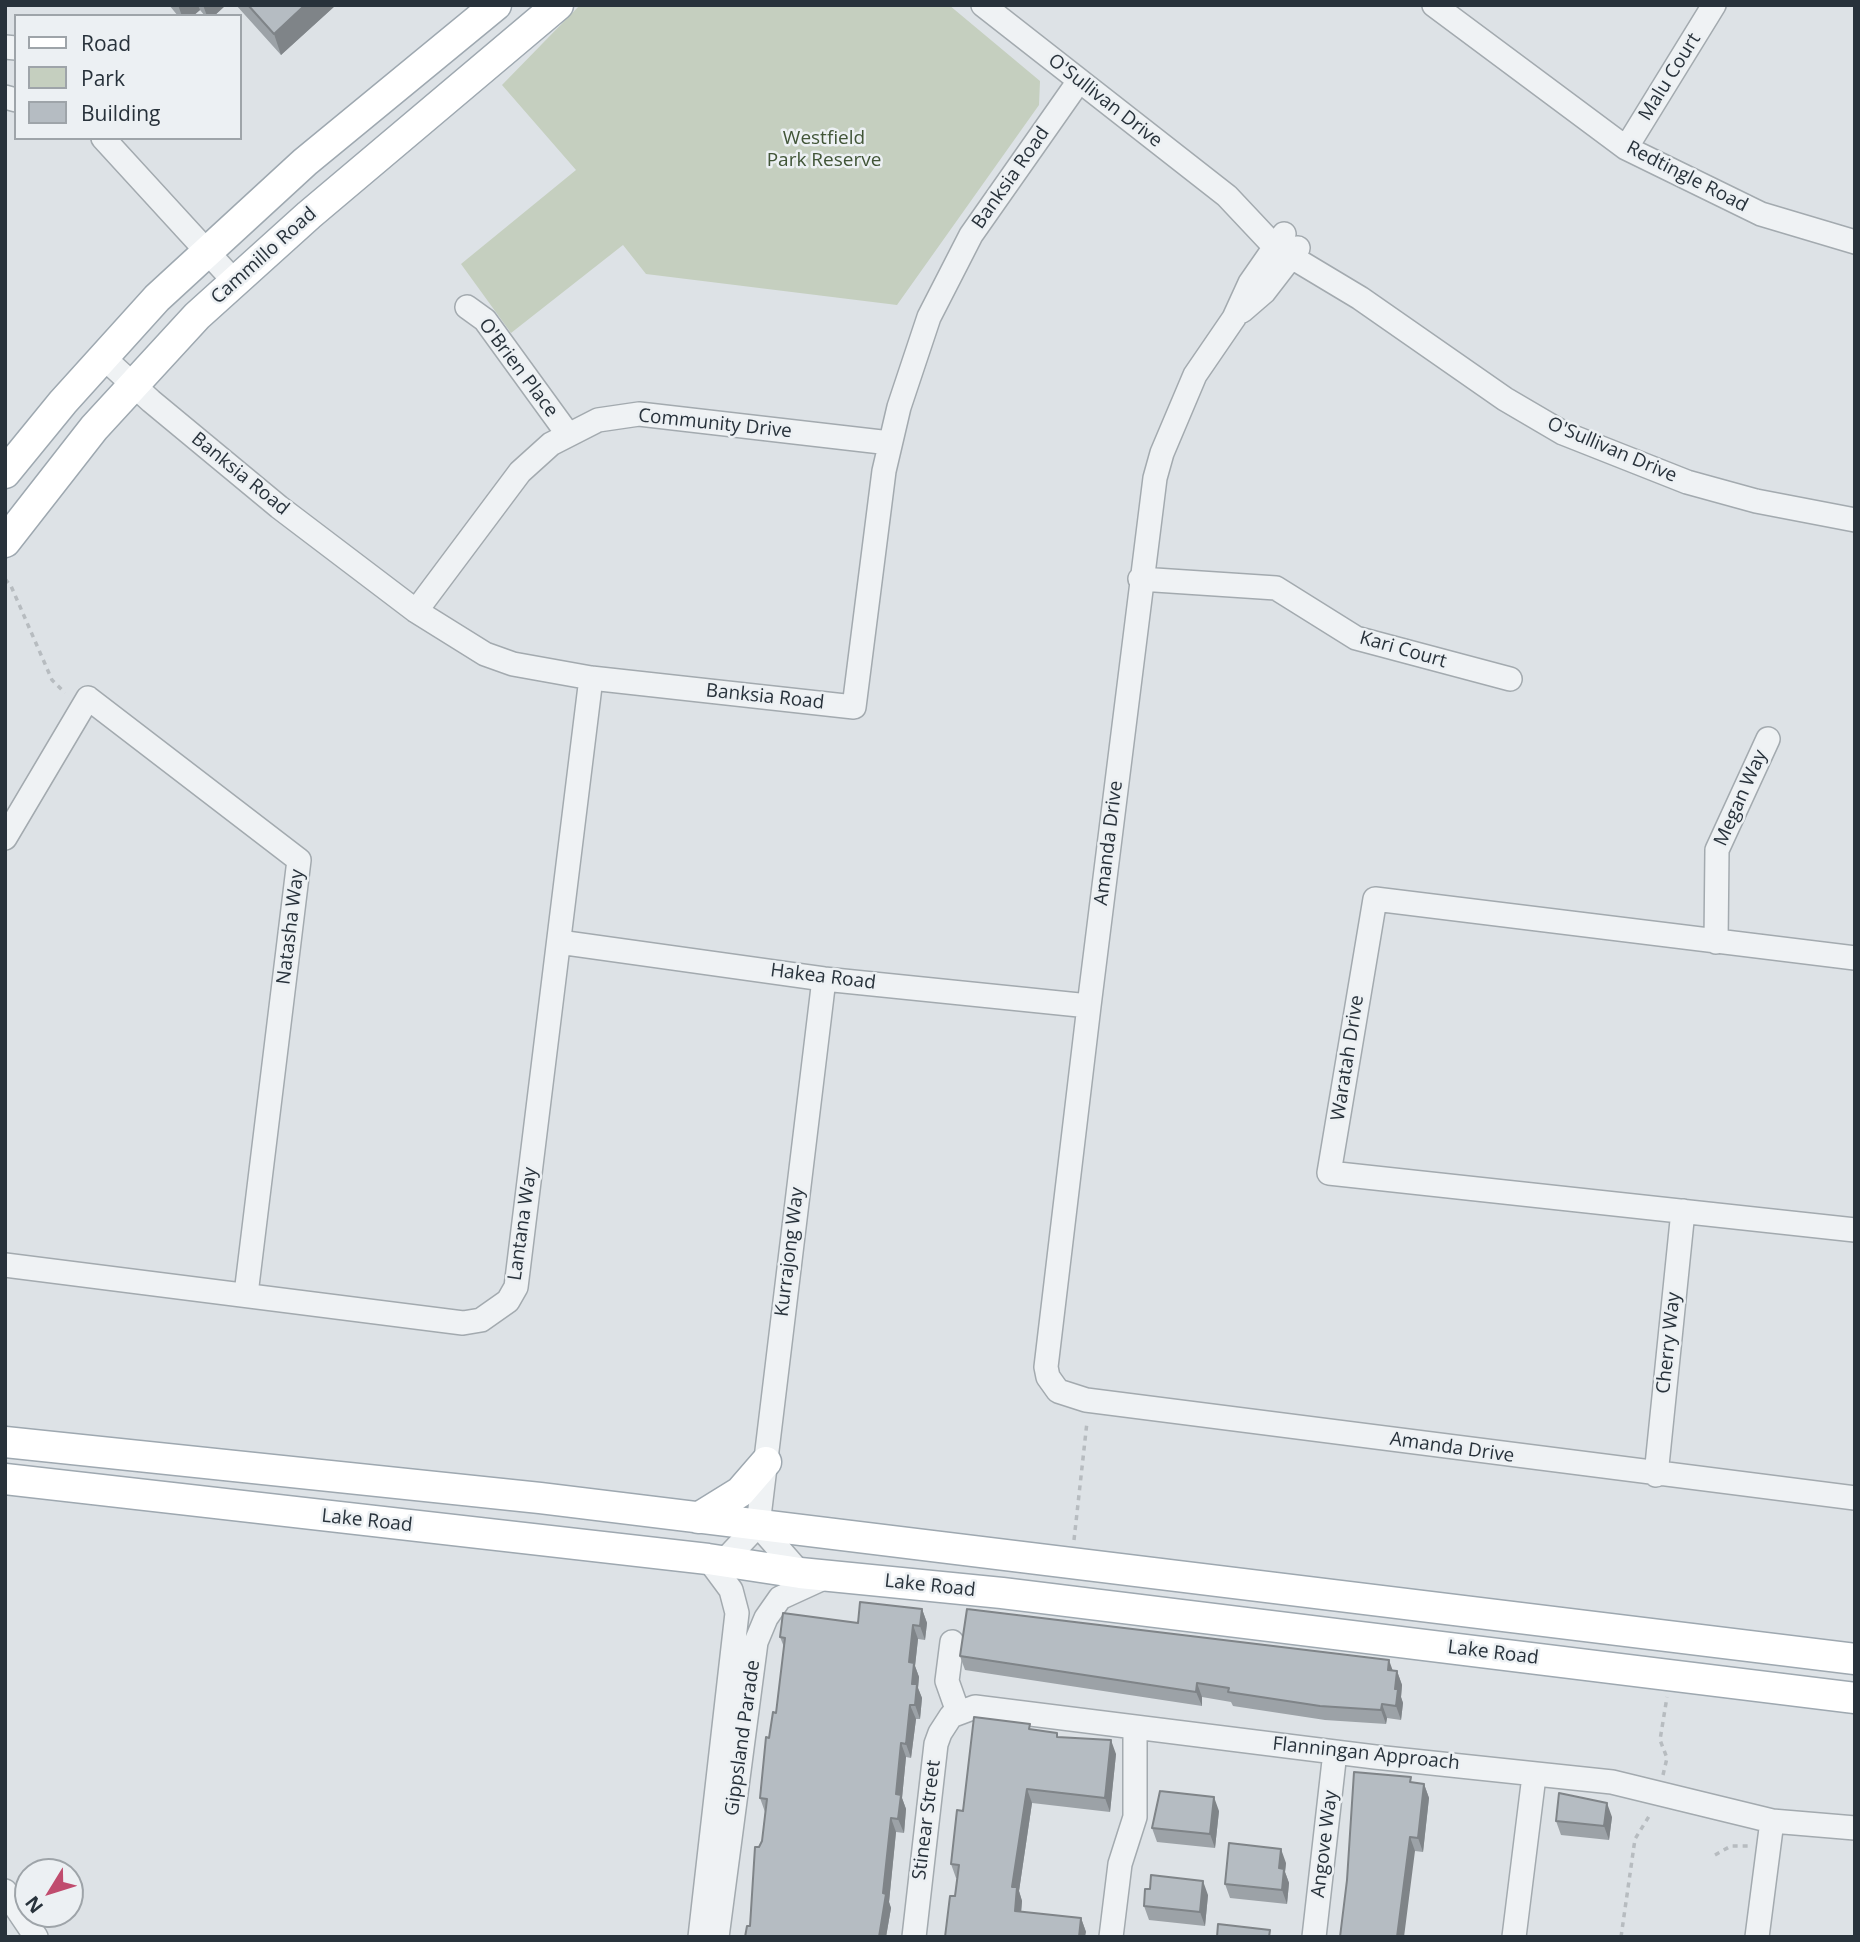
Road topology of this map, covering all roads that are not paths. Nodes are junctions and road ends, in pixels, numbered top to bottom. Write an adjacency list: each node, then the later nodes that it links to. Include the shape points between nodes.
1 (496, 5): 11 (main road, via 304,162)
2 (558, 5): 12 (main road, Cammillo Road)
3 (983, 5): 6 (street, O'Sullivan Drive)
4 (1434, 5): 8 (street, Redtingle Road)
5 (1714, 5): 8 (street, Malu Court)
6 (1079, 81): 10 (street, O'Sullivan Drive, via 1227,196 1254,206); 17 (street, Banksia Road, via 956,260 929,317)
7 (105, 140): 11 (street)
8 (1626, 148): 9 (street, Redtingle Road, via 1761,214)
9 (1855, 242)
10 (1287, 247): 19 (street, O'Sullivan Drive, via 1335,268 1360,298 1486,386 1563,433 1687,482); 21 (street, Amanda Drive, via 1264,292 1234,318 1195,375 1162,453)
11 (206, 252): 12 (street); 14 (main road)
12 (234, 281): 15 (main road, Cammillo Road)
13 (467, 307): 16 (street, O'Brien Place, via 485,320)
14 (103, 357): 15 (street, Banksia Road); 18 (main road)
15 (132, 384): 20 (main road, Cammillo Road); 22 (street, Banksia Road, via 279,507)
16 (567, 433): 17 (street, Community Drive, via 598,420 639,414); 22 (street, Community Drive, via 520,472)
17 (890, 443): 23 (street, Banksia Road, via 854,707)
18 (5, 473)
19 (1855, 520)
20 (5, 542)
21 (1140, 579): 24 (street, Kari Court, via 1276,588 1356,638); 31 (street, Amanda Drive)
22 (416, 611): 23 (street, Banksia Road, via 485,654 513,664)
23 (592, 678): 27 (street, Lantana Way)
24 (1510, 679)
25 (1768, 739): 28 (street, Megan Way, via 1717,850)
26 (5, 838): 35 (street, Natasha Way, via 88,698 299,860)
27 (559, 942): 30 (street, Hakea Road); 35 (street, Lantana Way, via 516,1287 508,1301 481,1320 463,1323)
28 (1716, 942): 29 (street, Waratah Drive); 32 (street, Waratah Drive, via 1375,899 1329,1173)
29 (1855, 958)
30 (824, 979): 31 (street, Hakea Road); 37 (street, Kurrajong Way)
31 (1089, 1006): 38 (street, Amanda Drive, via 1045,1392)
32 (1683, 1211): 33 (street, Waratah Drive); 38 (street, Cherry Way)
33 (1855, 1230)
34 (5, 1265): 35 (street, Lantana Way)
35 (246, 1294)
36 (5, 1443): 41 (main road, Lake Road)
37 (766, 1462): 41 (main road, via 740,1492); 42 (street, Kurrajong Way)
38 (1656, 1475): 40 (street, Amanda Drive)
39 (5, 1479): 43 (main road, Lake Road)
40 (1855, 1498)
41 (698, 1518): 42 (main road, Lake Road)
42 (758, 1525): 43 (street); 44 (street); 46 (main road, Lake Road)
43 (715, 1560): 44 (main road, Lake Road); 56 (street, Gippsland Parade, via 737,1613)
44 (814, 1574): 47 (main road, Lake Road, via 1016,1594); 57 (street, Gippsland Parade, via 780,1598 756,1642)
45 (952, 1642): 48 (street, via 947,1681)
46 (1855, 1659)
47 (1855, 1698)
48 (958, 1712): 49 (street, Flanningan Approach, via 984,1707); 58 (street, Stinear Street, via 945,1723 936,1744)
49 (1135, 1727): 50 (street, Flanningan Approach); 59 (street, via 1135,1817 1120,1864)
50 (1335, 1752): 51 (street, Flanningan Approach); 60 (street, Angove Way)
51 (1534, 1776): 52 (street, Flanningan Approach, via 1629,1784); 61 (street)
52 (1772, 1821): 53 (street, Flanningan Approach); 62 (street)
53 (1855, 1828)
54 (5, 1891): 55 (street)
55 (36, 1937)
56 (700, 1937)
57 (717, 1937)
58 (914, 1937)
59 (1111, 1937)
60 (1314, 1937)
61 (1514, 1937)
62 (1757, 1937)

